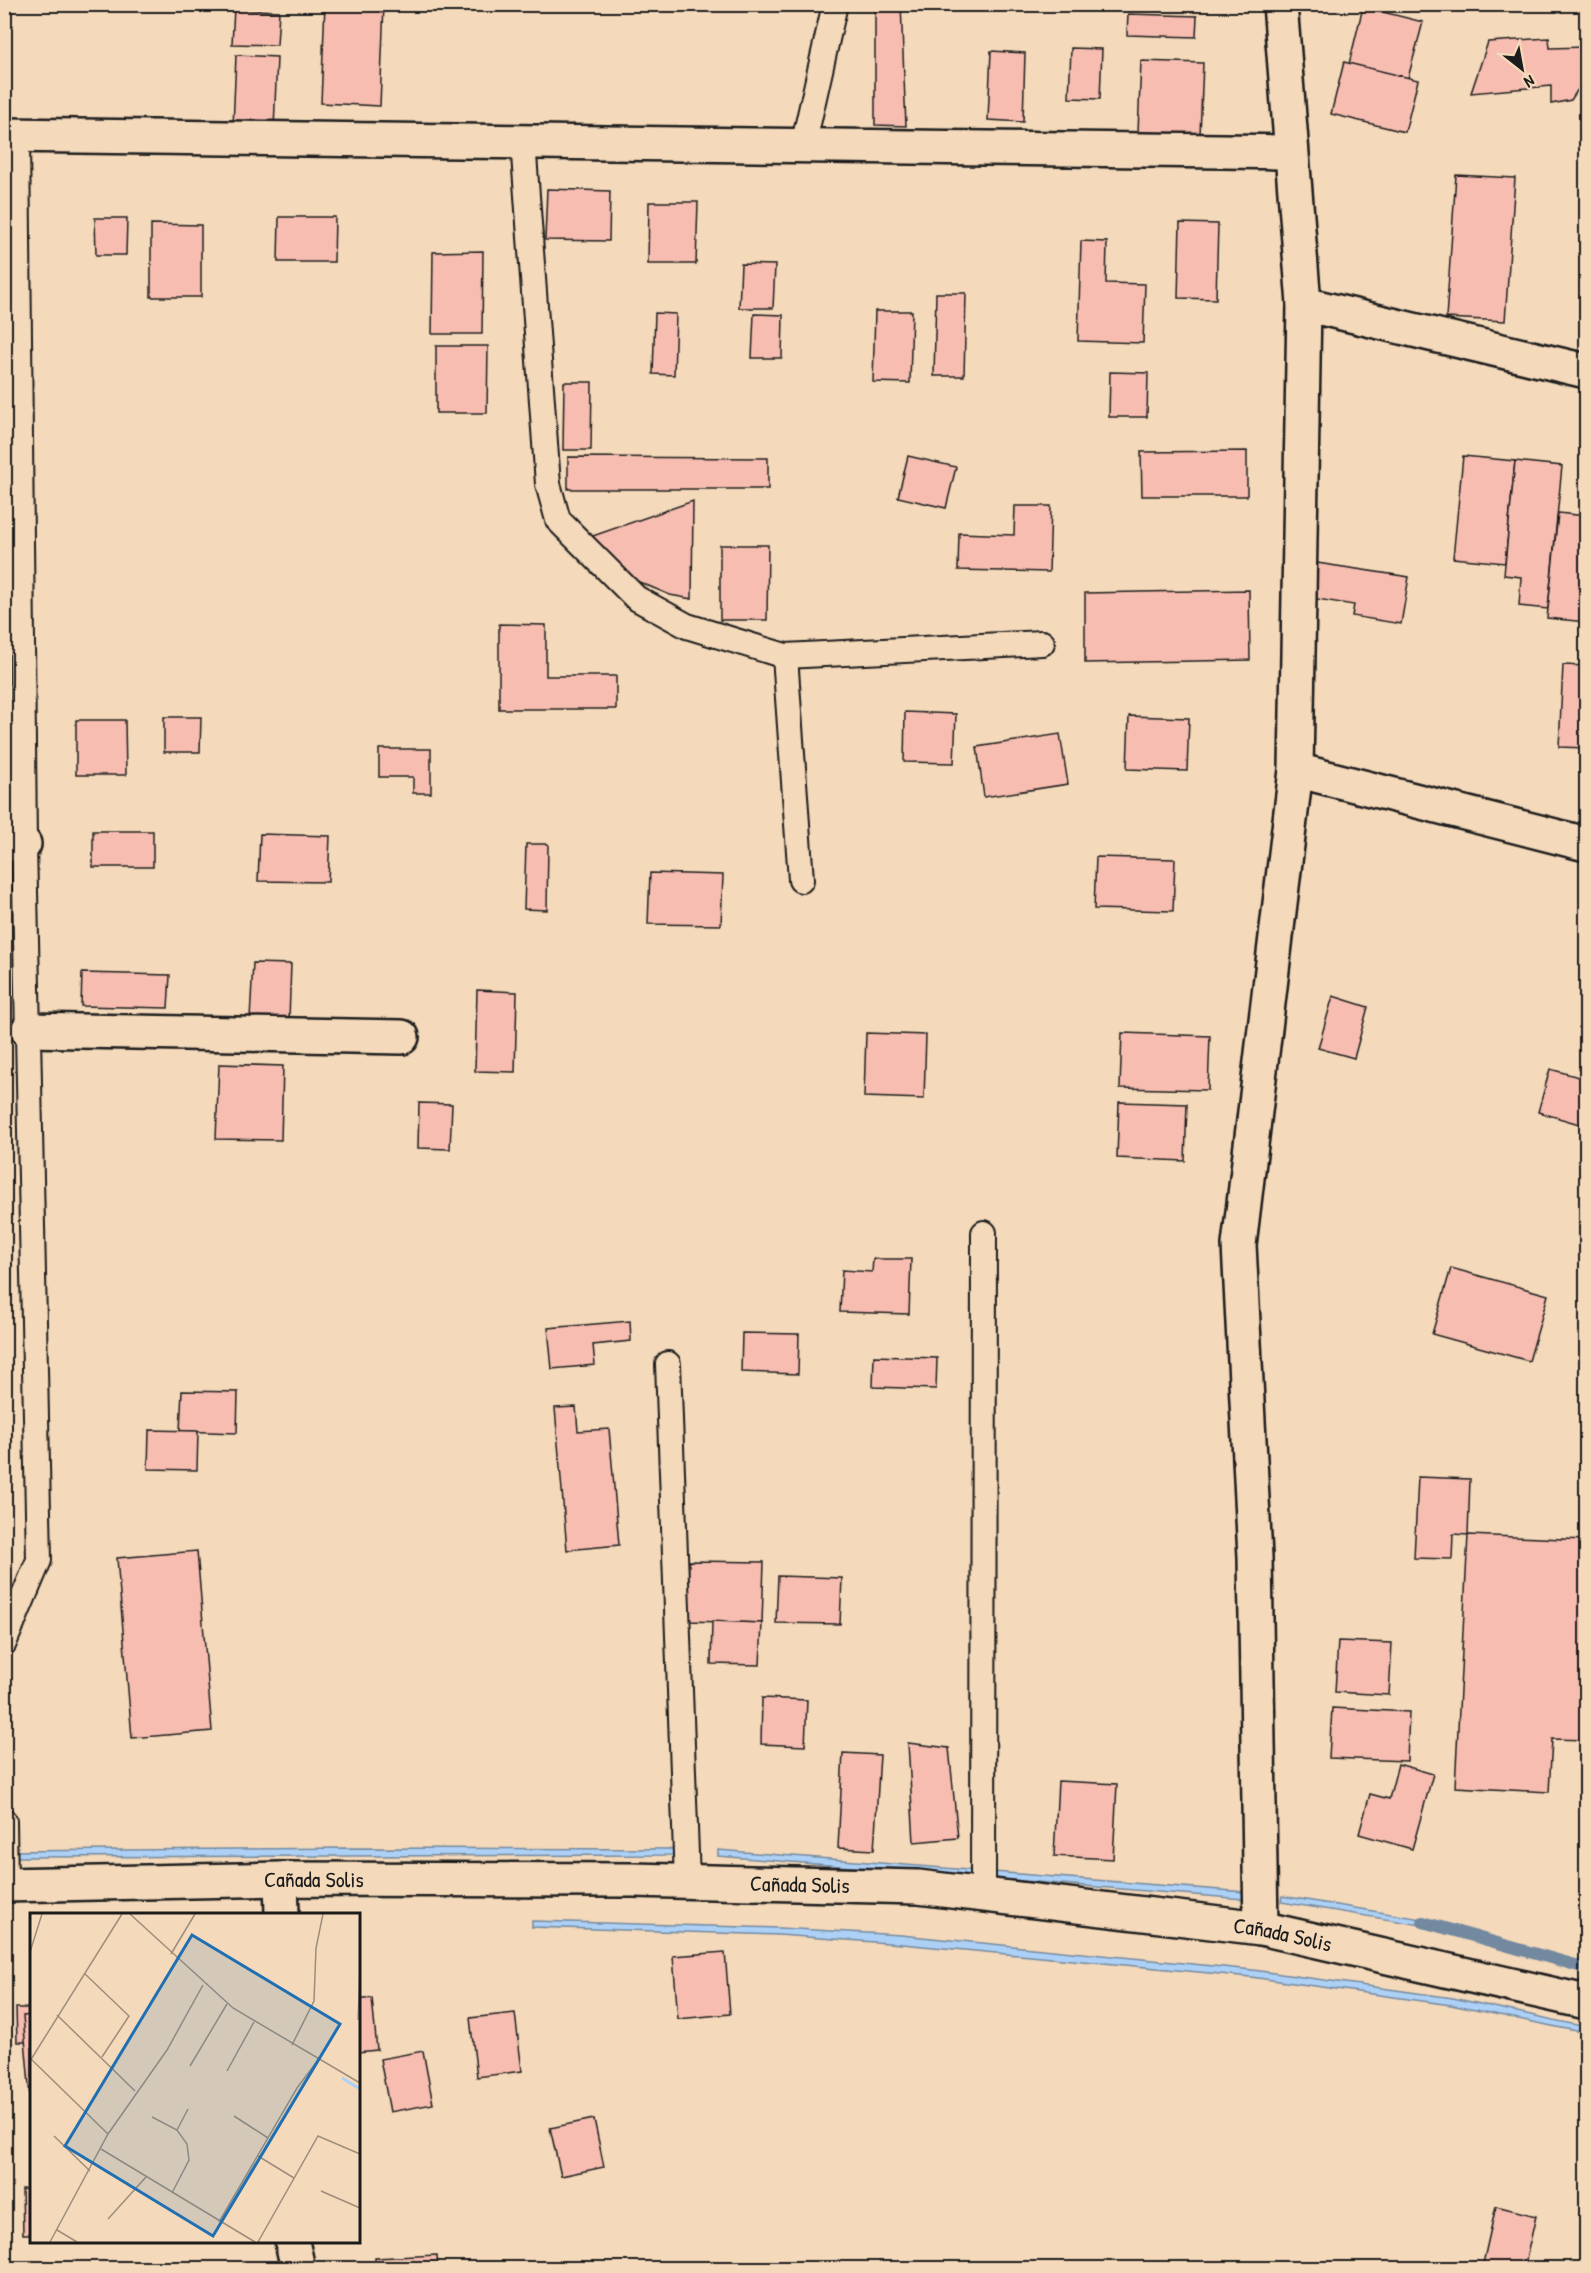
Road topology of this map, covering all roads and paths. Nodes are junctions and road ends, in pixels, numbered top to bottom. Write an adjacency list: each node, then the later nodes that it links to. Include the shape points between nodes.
1 (835, 4): 5 (lane)
2 (1280, 4): 6 (street)
3 (11, 135): 4 (street); 12 (lane)
4 (523, 141): 5 (street); 10 (lane, via 544,449 558,520 636,598 687,626)
5 (803, 146): 6 (street)
6 (1291, 152): 7 (street)
7 (1304, 304): 8 (street); 11 (street)
8 (1587, 371)
9 (1042, 644): 10 (lane)
10 (785, 656): 14 (lane)
11 (1296, 770): 13 (street); 26 (street, via 1239,1245 1255,1557)
12 (14, 844): 15 (lane)
13 (1587, 844)
14 (801, 880)
15 (28, 1030): 16 (street); 19 (lane, via 39,1560)
16 (402, 1037)
17 (984, 1233): 24 (lane)
18 (668, 1364): 22 (lane)
19 (4, 1644)
20 (4, 1821): 23 (lane)
21 (281, 1879): 22 (street, Cañada Solis); 23 (street, Cañada Solis); 25 (street)
22 (687, 1881): 24 (street, Cañada Solis, via 918,1887)
23 (5, 1885)
24 (983, 1894): 26 (street, Cañada Solis)
25 (282, 1913)
26 (1261, 1928): 27 (street, Cañada Solis)
27 (1587, 2002)
28 (292, 2243): 29 (street)
29 (298, 2268)

